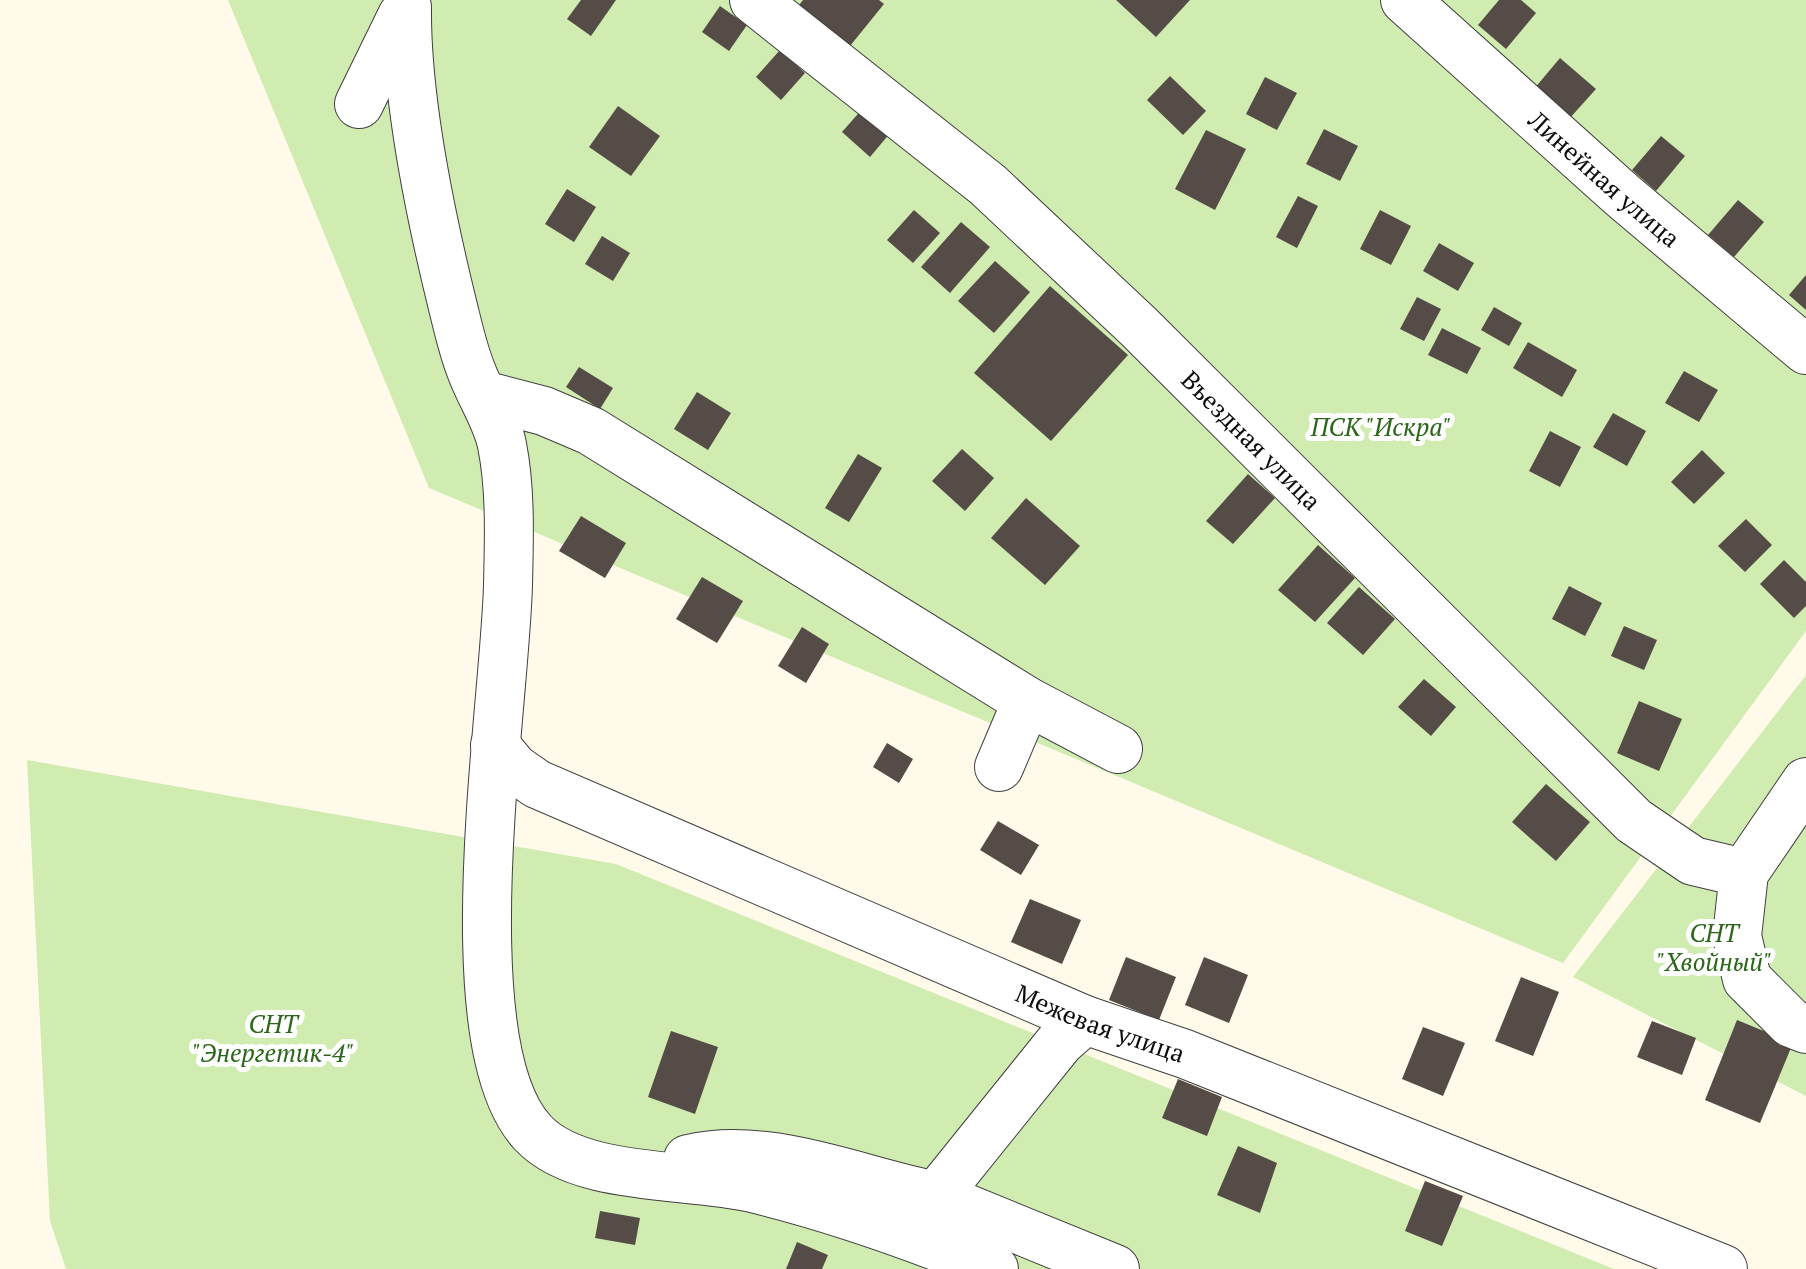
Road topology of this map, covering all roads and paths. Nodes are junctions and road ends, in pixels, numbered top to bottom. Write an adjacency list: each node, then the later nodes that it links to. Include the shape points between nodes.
1 (754, 0): 12 (street, Въездная улица, via 988,185 1634,821 1693,861)
2 (1405, 0): 5 (street, Линейная улица)
3 (409, 4): 4 (street); 6 (street, via 406,58 452,306)
4 (359, 104)
5 (1806, 350)
6 (483, 395): 7 (street, via 591,430); 8 (street, via 502,442 506,486 508,586)
7 (1028, 701): 9 (street); 10 (street)
8 (495, 746): 13 (street, Межевая улица, via 537,784); 15 (street, via 487,884 490,1005 512,1098 532,1132 554,1150 583,1163)
9 (1118, 750)
10 (999, 767)
11 (1806, 782): 12 (street)
12 (1744, 873): 14 (street, via 1738,936 1747,979 1791,1023)
13 (1085, 1020): 16 (street); 19 (street, Межевая улица)
14 (1806, 1028)
15 (636, 1171): 16 (street, via 722,1151 776,1157); 17 (street, via 756,1189)
16 (936, 1196): 18 (street)
17 (968, 1264)
18 (1115, 1269)
19 (1723, 1269)

